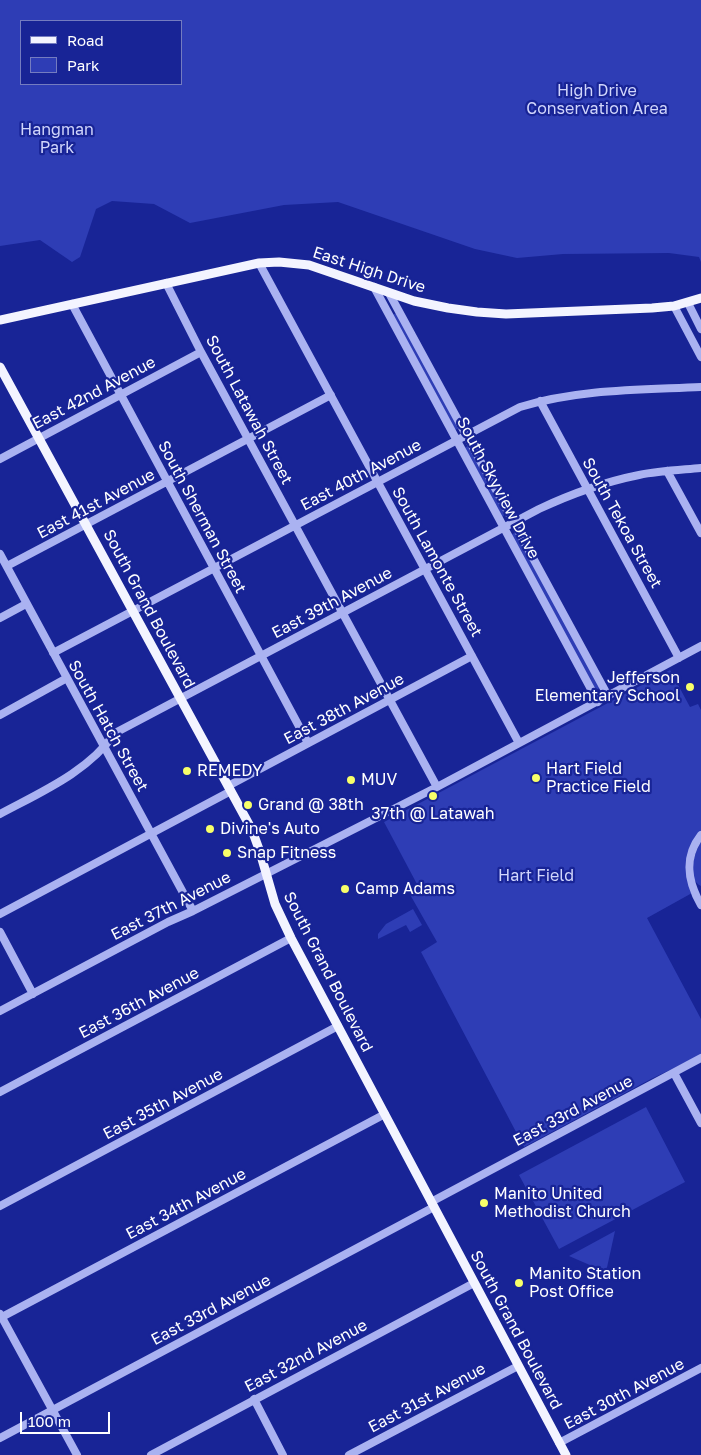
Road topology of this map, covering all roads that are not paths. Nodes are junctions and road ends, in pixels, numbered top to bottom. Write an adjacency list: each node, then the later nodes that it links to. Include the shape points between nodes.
1 (259, 263): 2 (main road, East High Drive); 3 (main road, East High Drive, via 308,265); 16 (street, South Lamonte Street)
2 (166, 283): 7 (main road, East High Drive); 11 (street, South Latawah Street)
3 (374, 288): 4 (main road, East High Drive); 21 (street, South Skyview Drive)
4 (389, 293): 8 (main road, East High Drive, via 448,308 506,314); 18 (street, South Skyview Drive)
5 (701, 298): 6 (main road, East High Drive)
6 (688, 303): 8 (main road, East High Drive); 10 (street)
7 (72, 304): 9 (main road, East High Drive); 15 (street, South Sherman Street)
8 (674, 306): 12 (street)
9 (0, 320)
10 (701, 329)
11 (201, 352): 15 (street, East 42nd Avenue); 20 (street, South Latawah Street)
12 (701, 357)
13 (0, 367): 19 (main road, South Grand Boulevard)
14 (701, 387): 17 (street, East 40th Avenue, via 576,394)
15 (120, 395): 19 (street, East 42nd Avenue); 25 (street, South Sherman Street)
16 (330, 395): 20 (street, East 41st Avenue); 26 (street, South Lamonte Street)
17 (540, 401): 18 (street, East 40th Avenue, via 520,407); 27 (street, South Tekoa Street)
18 (466, 435): 21 (street, East 40th Avenue); 28 (street, South Skyview Drive)
19 (39, 438): 22 (street, East 42nd Avenue); 29 (main road, South Grand Boulevard)
20 (248, 439): 25 (street, East 41st Avenue); 30 (street, South Latawah Street)
21 (456, 440): 26 (street, East 40th Avenue); 31 (street, South Skyview Drive)
22 (0, 459)
23 (701, 468): 24 (street, East 39th Avenue)
24 (667, 471): 27 (street, East 39th Avenue); 32 (street)
25 (168, 482): 29 (street, East 41st Avenue); 35 (street, South Sherman Street)
26 (378, 482): 30 (street, East 40th Avenue); 36 (street, South Lamonte Street)
27 (587, 489): 28 (street, East 39th Avenue); 45 (street, South Tekoa Street)
28 (513, 522): 31 (street, East 39th Avenue); 47 (street, South Skyview Drive)
29 (86, 525): 34 (street, East 41st Avenue); 38 (main road, South Grand Boulevard)
30 (295, 526): 35 (street, East 40th Avenue); 39 (street, South Latawah Street)
31 (504, 527): 36 (street, East 39th Avenue); 50 (street, South Skyview Drive)
32 (701, 533)
33 (0, 554): 34 (street, South Hatch Street)
34 (7, 566): 37 (street, South Hatch Street)
35 (214, 569): 38 (street, East 40th Avenue); 43 (street, South Sherman Street)
36 (425, 569): 39 (street, East 39th Avenue); 44 (street, South Lamonte Street)
37 (26, 604): 40 (street); 42 (street, South Hatch Street)
38 (133, 612): 42 (street, East 40th Avenue); 48 (main road, South Grand Boulevard)
39 (342, 613): 43 (street, East 39th Avenue); 49 (street, South Latawah Street)
40 (0, 618)
41 (701, 646): 45 (street, East 37th Avenue)
42 (53, 653): 46 (street, South Hatch Street)
43 (261, 656): 48 (street, East 39th Avenue); 52 (street, South Sherman Street)
44 (472, 656): 49 (street, East 38th Avenue); 53 (street, South Lamonte Street)
45 (679, 658): 47 (street, East 37th Avenue)
46 (67, 678): 51 (street); 54 (street, South Hatch Street)
47 (608, 696): 50 (street, East 37th Avenue)
48 (179, 698): 54 (street, East 39th Avenue, via 115,732); 56 (main road, South Grand Boulevard)
49 (390, 700): 52 (street, East 38th Avenue); 55 (street, South Latawah Street)
50 (598, 702): 53 (street, East 37th Avenue)
51 (0, 715)
52 (308, 743): 56 (street, East 38th Avenue)
53 (520, 743): 55 (street, East 37th Avenue)
54 (105, 748): 57 (street, East 39th Avenue, via 72,774); 58 (street, South Hatch Street)
55 (437, 787): 60 (street, East 37th Avenue)
56 (229, 788): 58 (street, East 38th Avenue); 60 (main road, South Grand Boulevard, via 252,830)
57 (0, 814)
58 (152, 834): 62 (street, South Hatch Street); 63 (street, East 38th Avenue)
59 (701, 835): 61 (street, via 693,848 689,865 691,884)
60 (266, 873): 62 (street, East 37th Avenue); 65 (main road, South Grand Boulevard, via 275,904)
61 (700, 900)
62 (193, 910): 66 (street, East 37th Avenue)
63 (0, 914)
64 (0, 932): 66 (street)
65 (291, 938): 68 (main road, South Grand Boulevard); 71 (street, East 36th Avenue)
66 (33, 994): 67 (street, East 37th Avenue)
67 (0, 1011)
68 (338, 1026): 72 (main road, South Grand Boulevard); 75 (street, East 35th Avenue)
69 (701, 1058): 70 (street, East 33rd Avenue)
70 (674, 1073): 73 (street); 74 (street, East 33rd Avenue)
71 (0, 1092)
72 (384, 1114): 74 (main road, South Grand Boulevard); 77 (street, East 34th Avenue)
73 (701, 1123)
74 (433, 1204): 76 (main road, South Grand Boulevard); 81 (street, East 33rd Avenue)
75 (0, 1206)
76 (474, 1283): 78 (main road, South Grand Boulevard); 80 (street, East 32nd Avenue)
77 (1, 1316): 81 (street)
78 (518, 1366): 83 (main road, South Grand Boulevard); 87 (street, East 31st Avenue)
79 (701, 1369): 83 (street, East 30th Avenue)
80 (254, 1399): 85 (street, East 32nd Avenue); 86 (street)
81 (52, 1410): 82 (street, East 33rd Avenue); 84 (street)
82 (0, 1438)
83 (559, 1443): 88 (main road, South Grand Boulevard)
84 (77, 1455)
85 (151, 1455)
86 (283, 1455)
87 (349, 1455)
88 (566, 1455)

